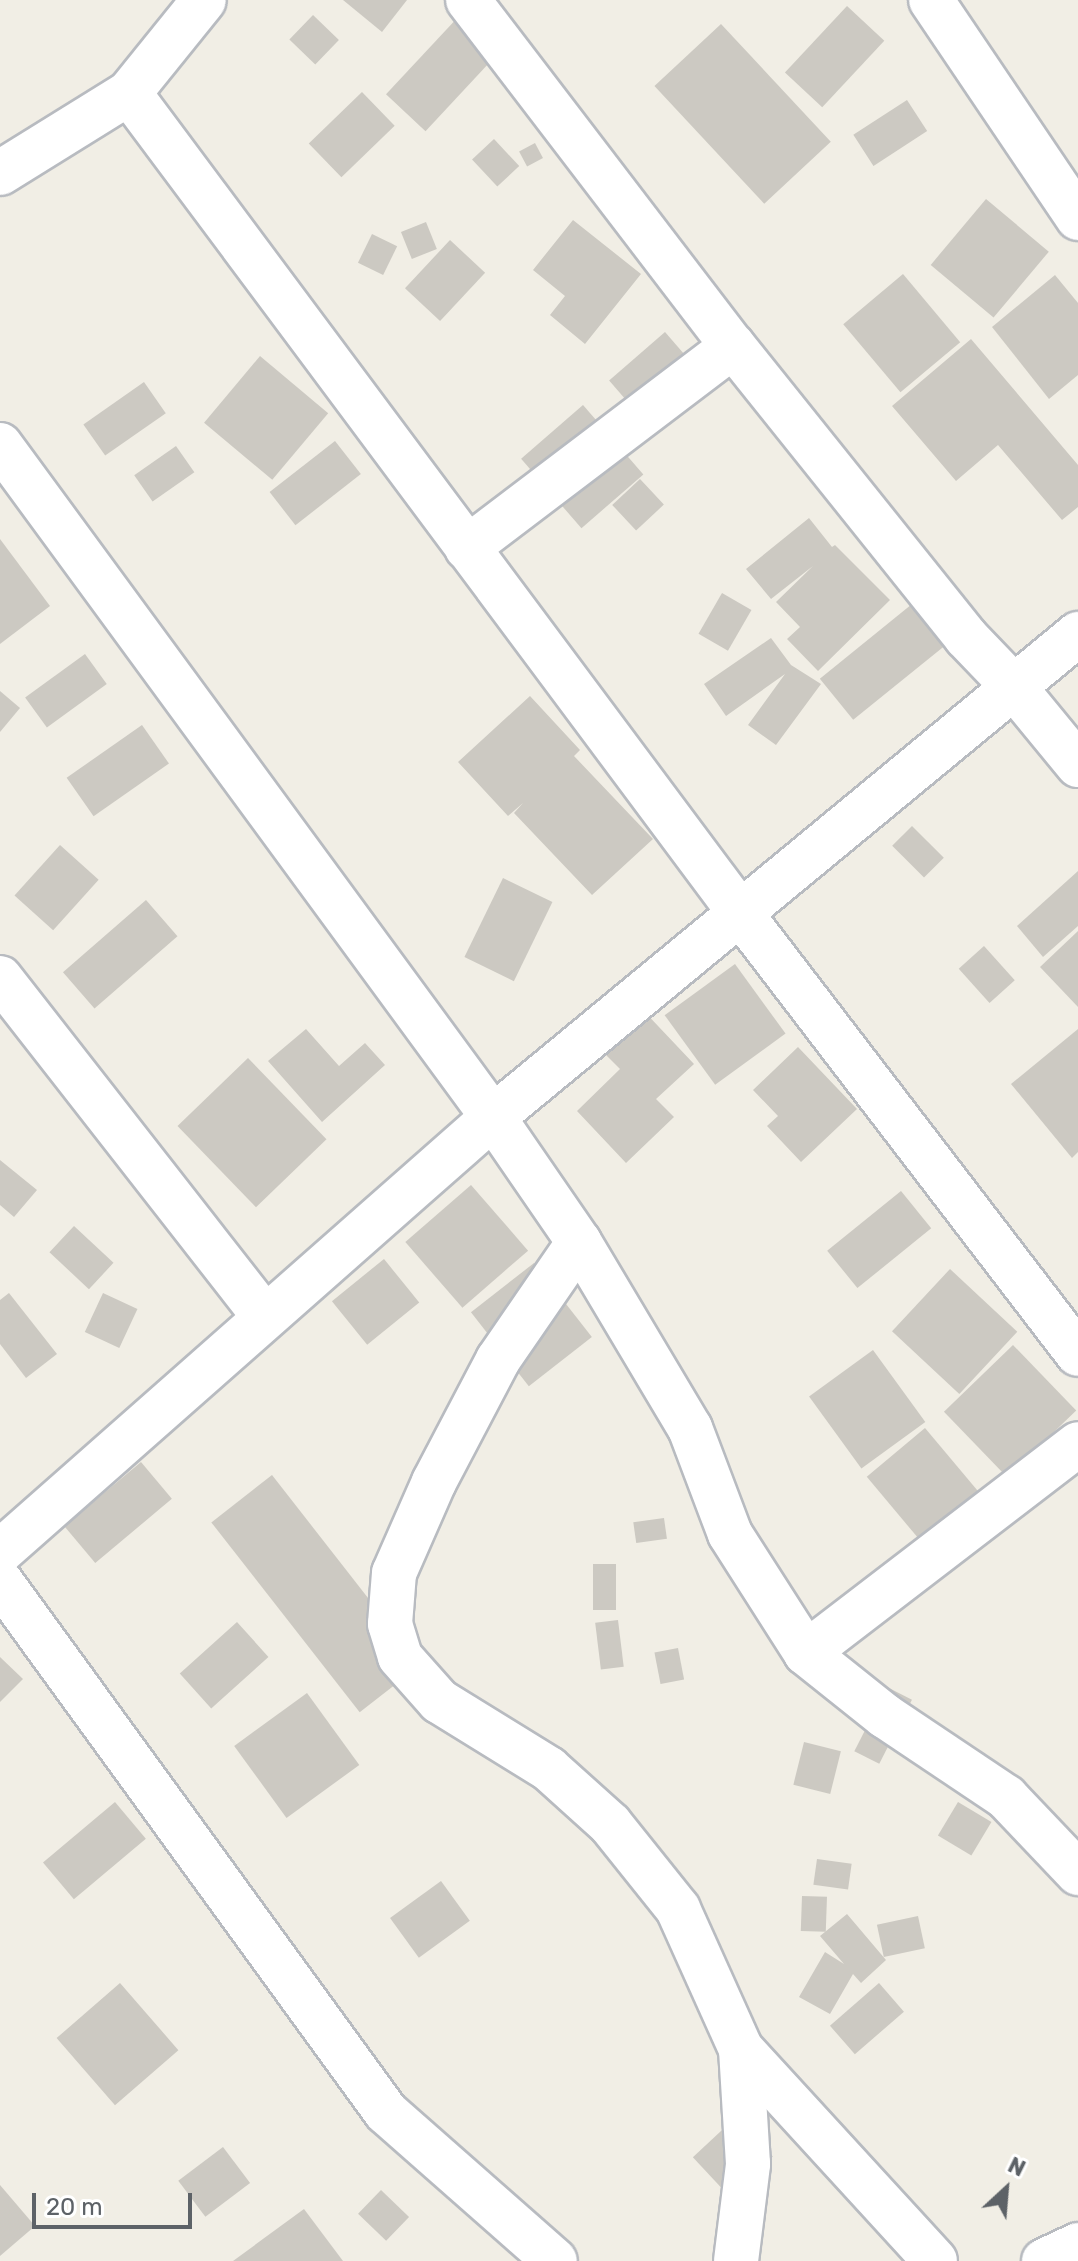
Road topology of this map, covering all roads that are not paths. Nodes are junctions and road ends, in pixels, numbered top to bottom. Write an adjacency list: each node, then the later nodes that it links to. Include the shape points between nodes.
1 (204, 0): 4 (street)
2 (468, 0): 7 (street)
3 (931, 0): 6 (street)
4 (129, 93): 5 (street); 9 (street)
5 (0, 173)
6 (1078, 218)
7 (733, 346): 9 (street); 11 (street, via 966,637)
8 (0, 445): 15 (street)
9 (467, 548): 13 (street)
10 (1078, 634): 11 (street)
11 (1014, 687): 12 (street); 13 (street)
12 (1078, 765)
13 (741, 914): 15 (street); 18 (street)
14 (0, 978): 17 (street)
15 (493, 1117): 16 (street); 17 (street)
16 (579, 1242): 22 (street, via 690,1428 730,1534); 24 (street, via 498,1360 434,1482 394,1573 390,1624 400,1657 439,1701 549,1769 610,1824 678,1909)
17 (265, 1317): 20 (street)
18 (1078, 1354)
19 (1078, 1444): 22 (street)
20 (0, 1552)
21 (0, 1581): 26 (street, via 386,2112)
22 (806, 1653): 23 (street, via 885,1716 1006,1797)
23 (1078, 1873)
24 (741, 2049): 27 (street, via 748,2164); 28 (street)
25 (1078, 2245): 29 (street)
26 (555, 2261)
27 (736, 2261)
28 (935, 2261)
29 (1044, 2261)

